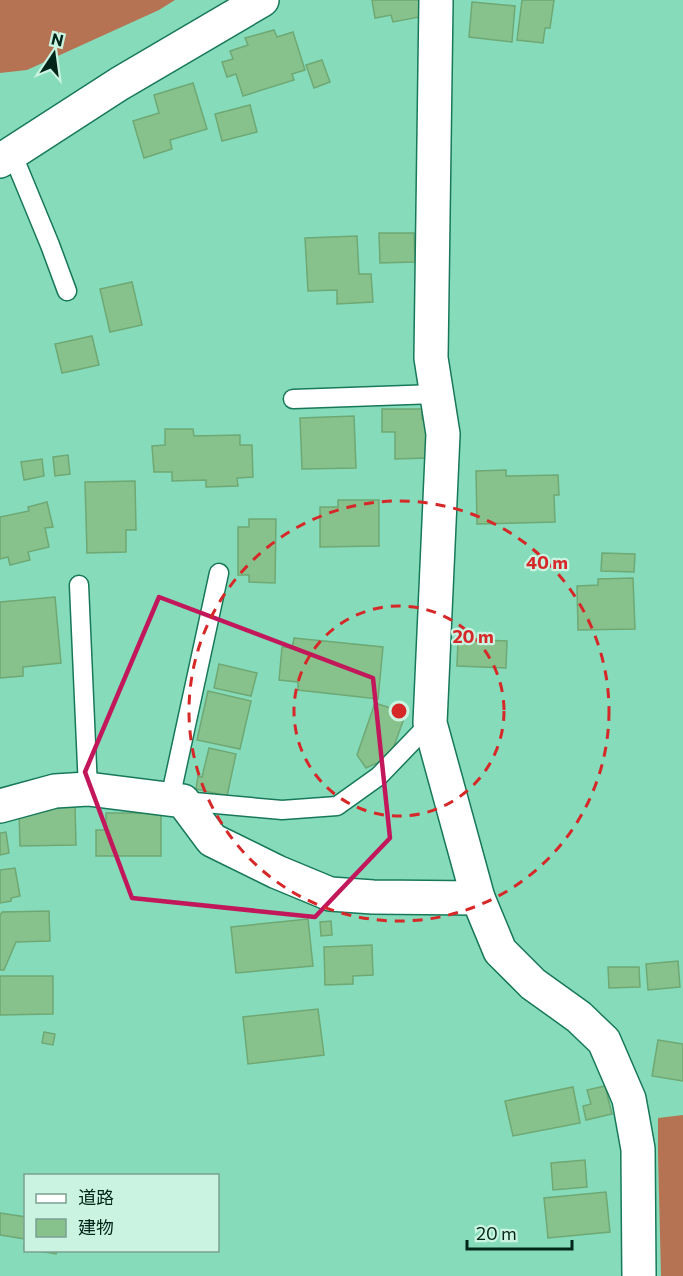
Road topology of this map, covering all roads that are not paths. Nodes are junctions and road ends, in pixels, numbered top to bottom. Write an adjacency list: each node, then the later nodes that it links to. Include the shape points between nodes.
1 (262, 0): 3 (street, via 119,84)
2 (436, 0): 5 (street, via 431,358)
3 (6, 158): 4 (lane, via 50,245)
4 (67, 291)
5 (436, 393): 6 (lane); 9 (street, via 443,434)
6 (293, 399)
7 (219, 573): 11 (lane)
8 (78, 585): 10 (lane)
9 (430, 723): 11 (lane, via 379,776 337,806 282,810); 13 (street)
10 (88, 789): 11 (street); 12 (street, via 55,791)
11 (176, 800): 13 (street, via 212,840 330,894)
12 (0, 806)
13 (478, 898): 14 (street, via 500,951 533,984 579,1017 604,1041 613,1059 629,1099 638,1149)
14 (639, 1276)

